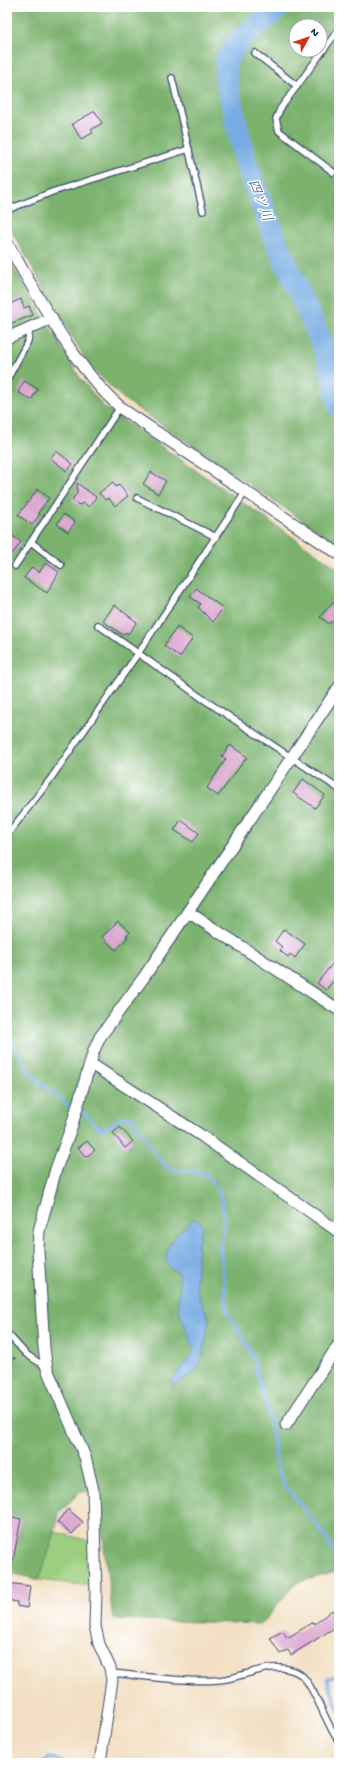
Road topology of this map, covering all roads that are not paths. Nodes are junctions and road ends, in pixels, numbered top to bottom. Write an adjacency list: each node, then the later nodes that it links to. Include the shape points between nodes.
1 (339, 29): 4 (lane)
2 (255, 53): 4 (lane)
3 (172, 78): 5 (lane)
4 (296, 86): 6 (lane, via 276,119 280,130)
5 (189, 149): 7 (lane, via 52,192); 8 (lane)
6 (333, 172)
7 (7, 210)
8 (203, 211)
9 (7, 243): 10 (street)
10 (52, 318): 11 (street); 14 (street, via 88,374)
11 (30, 328): 12 (street); 13 (lane, via 28,341)
12 (7, 338)
13 (7, 380)
14 (120, 407): 15 (street); 18 (lane)
15 (246, 491): 17 (lane); 19 (street)
16 (137, 498): 17 (lane)
17 (216, 537): 23 (lane)
18 (31, 542): 20 (lane); 21 (lane)
19 (339, 554)
20 (62, 565)
21 (15, 566)
22 (98, 625): 23 (lane)
23 (139, 652): 26 (lane, via 204,699); 28 (lane, via 49,781)
24 (336, 692): 25 (lane); 26 (street)
25 (339, 707)
26 (292, 756): 27 (lane); 29 (street)
27 (339, 789)
28 (7, 835)
29 (188, 912): 30 (street); 31 (street, via 100,1037)
30 (339, 1010)
31 (91, 1064): 32 (street, via 202,1136); 35 (street, via 56,1169 39,1231 44,1348)
32 (339, 1232)
33 (7, 1333): 35 (lane, via 26,1354)
34 (339, 1344): 36 (street)
35 (48, 1369): 37 (street, via 85,1457 93,1490 95,1626 99,1644)
36 (286, 1425)
37 (111, 1673): 38 (lane, via 205,1680 227,1679 272,1667 289,1669 301,1675 311,1689); 39 (street)
38 (339, 1742)
39 (100, 1763)

